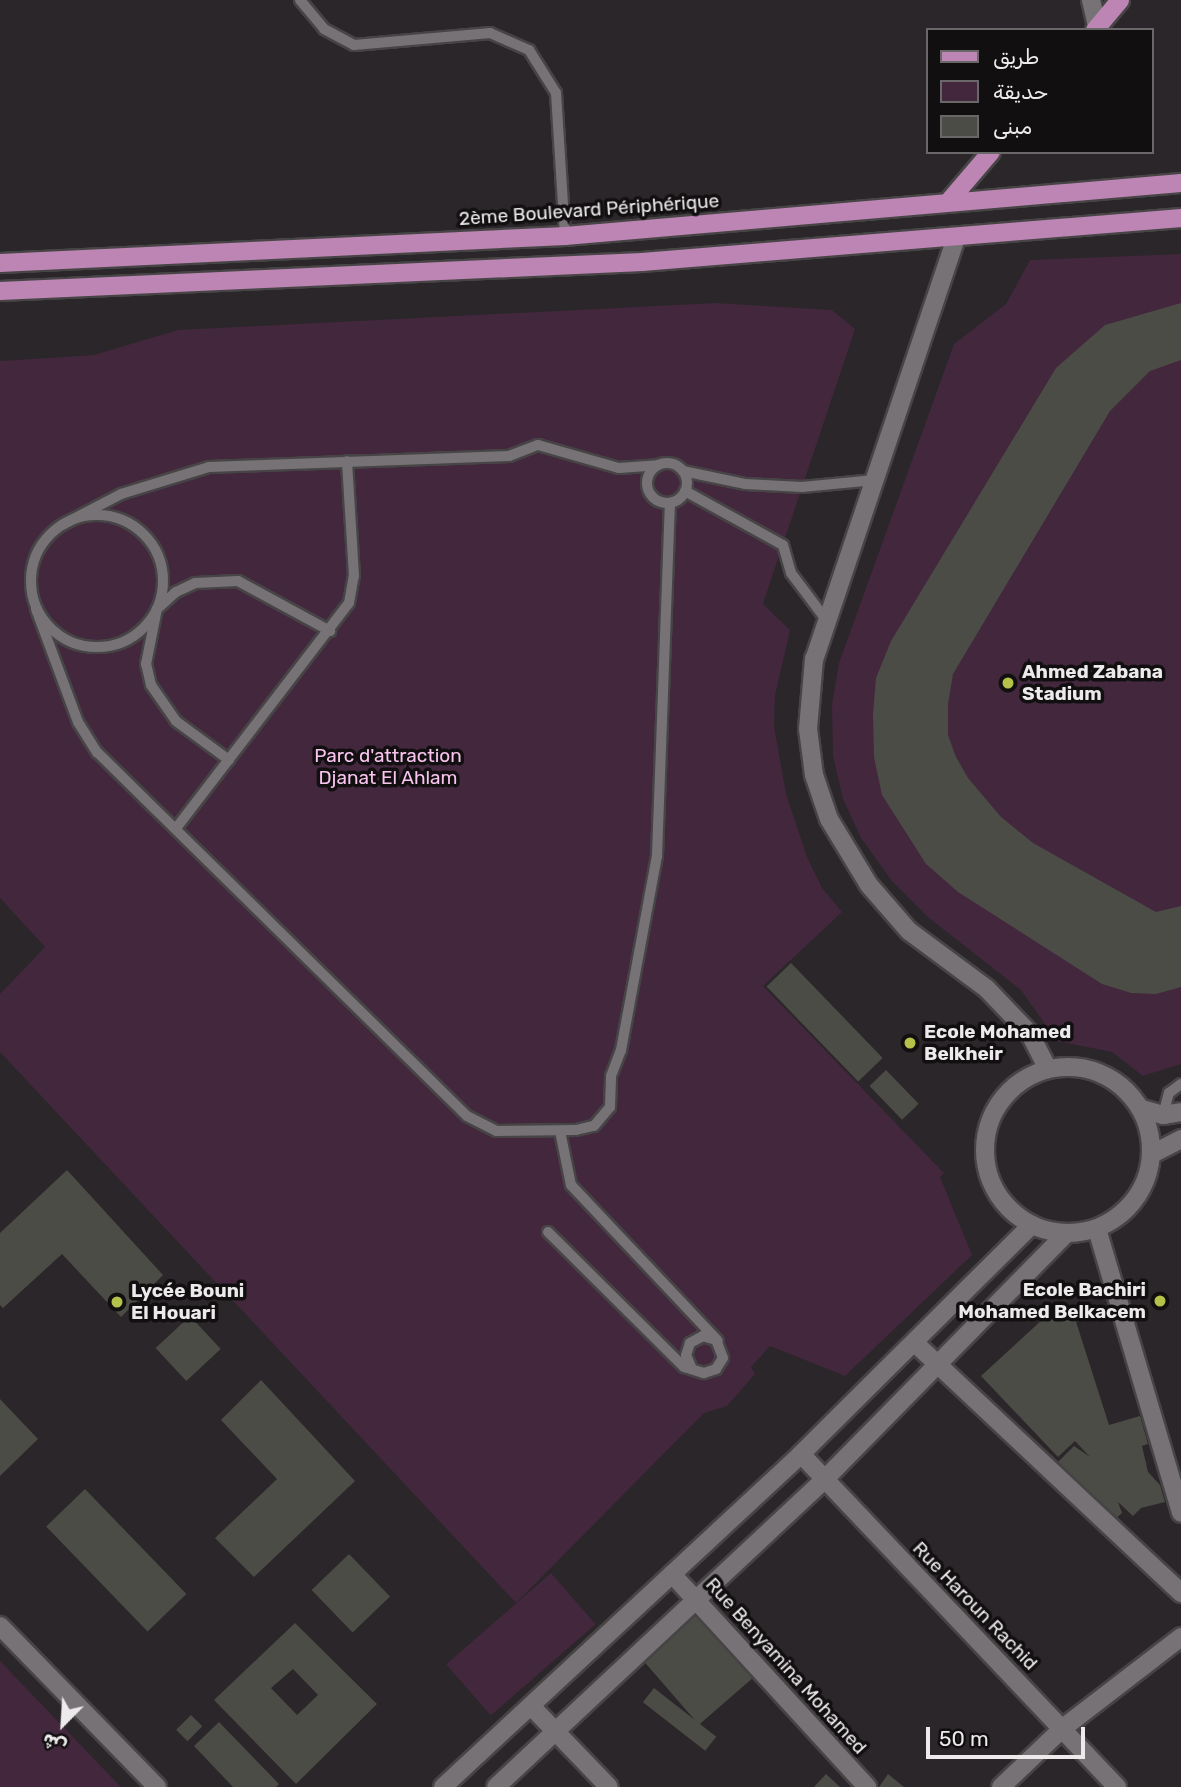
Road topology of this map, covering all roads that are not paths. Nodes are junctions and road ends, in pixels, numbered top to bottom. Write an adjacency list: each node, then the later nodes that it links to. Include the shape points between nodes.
1 (300, 0): 10 (lane, via 324,29 355,45 490,33 530,50 556,93)
2 (1091, 0): 4 (street)
3 (1120, 0): 5 (main road)
4 (1096, 28)
5 (1097, 28)
6 (989, 154): 8 (main road)
7 (1181, 183): 8 (main road, 2ème Boulevard Périphérique)
8 (950, 200): 10 (main road, 2ème Boulevard Périphérique)
9 (1181, 218): 11 (main road)
10 (565, 236): 12 (main road, 2ème Boulevard Périphérique)
11 (956, 238): 13 (main road, via 642,262); 17 (street)
12 (0, 263)
13 (4, 293)
14 (347, 461): 15 (lane, via 509,456 538,445 620,468); 20 (lane, via 184,472 121,494); 24 (lane, via 354,590)
15 (658, 466): 16 (lane, via 672,464); 19 (lane, via 648,476 648,489 656,500)
16 (683, 471): 17 (lane, via 746,484 802,487); 18 (lane)
17 (874, 480): 23 (street)
18 (685, 491): 19 (lane); 23 (lane, via 783,545 791,572)
19 (670, 503): 31 (lane, via 657,856 650,902 611,1076 610,1107 594,1126)
20 (62, 525): 21 (lane, via 44,540 33,560 30,583); 22 (lane, via 83,516 106,516 128,523 146,537 159,557 163,587)
21 (36, 608): 22 (lane, via 58,634 90,647 125,641 144,628); 26 (lane, via 86,737)
22 (157, 609): 24 (lane, via 195,583 238,581); 25 (lane, via 146,664 151,685 176,721)
23 (827, 621): 27 (street, via 814,659 808,729 814,775 829,820 869,885 909,931 987,989 1030,1034)
24 (330, 631): 25 (lane)
25 (229, 760): 26 (lane)
26 (177, 827): 31 (lane, via 467,1116 496,1131)
27 (1047, 1068): 29 (street, via 1087,1068 1124,1087); 34 (street, via 1016,1084 994,1110 985,1137 985,1164 1002,1201)
28 (1181, 1084): 30 (lane, via 1168,1093)
29 (1142, 1109): 30 (street); 33 (street)
30 (1172, 1113)
31 (560, 1131): 39 (lane, via 571,1185 712,1330)
32 (1181, 1139): 33 (street)
33 (1152, 1154): 35 (street, via 1144,1186 1126,1210)
34 (1032, 1225): 37 (street); 38 (street)
35 (1097, 1228): 37 (street); 44 (street)
36 (548, 1232): 41 (lane, via 676,1360)
37 (1067, 1233): 40 (street)
38 (916, 1343): 40 (street); 42 (street)
39 (721, 1345): 41 (lane, via 723,1358 716,1369 704,1373); 41 (lane, via 710,1337 694,1339 686,1355)
40 (940, 1366): 43 (street); 46 (street)
41 (692, 1369)
42 (801, 1454): 43 (street, Rue Haroun Rachid); 45 (street)
43 (825, 1479): 47 (street); 51 (street, Rue Haroun Rachid)
44 (1181, 1513)
45 (673, 1574): 47 (street, Rue Benyamina Mohamed); 50 (street)
46 (1181, 1593)
47 (697, 1598): 52 (street); 57 (street, Rue Benyamina Mohamed)
48 (0, 1626): 53 (street)
49 (1181, 1637): 51 (street)
50 (531, 1706): 52 (street); 54 (street)
51 (1063, 1728): 58 (street); 59 (street, Rue Haroun Rachid)
52 (556, 1732): 55 (street); 56 (street)
53 (157, 1787)
54 (443, 1787)
55 (496, 1787)
56 (609, 1787)
57 (867, 1787)
58 (1001, 1787)
59 (1117, 1787)

